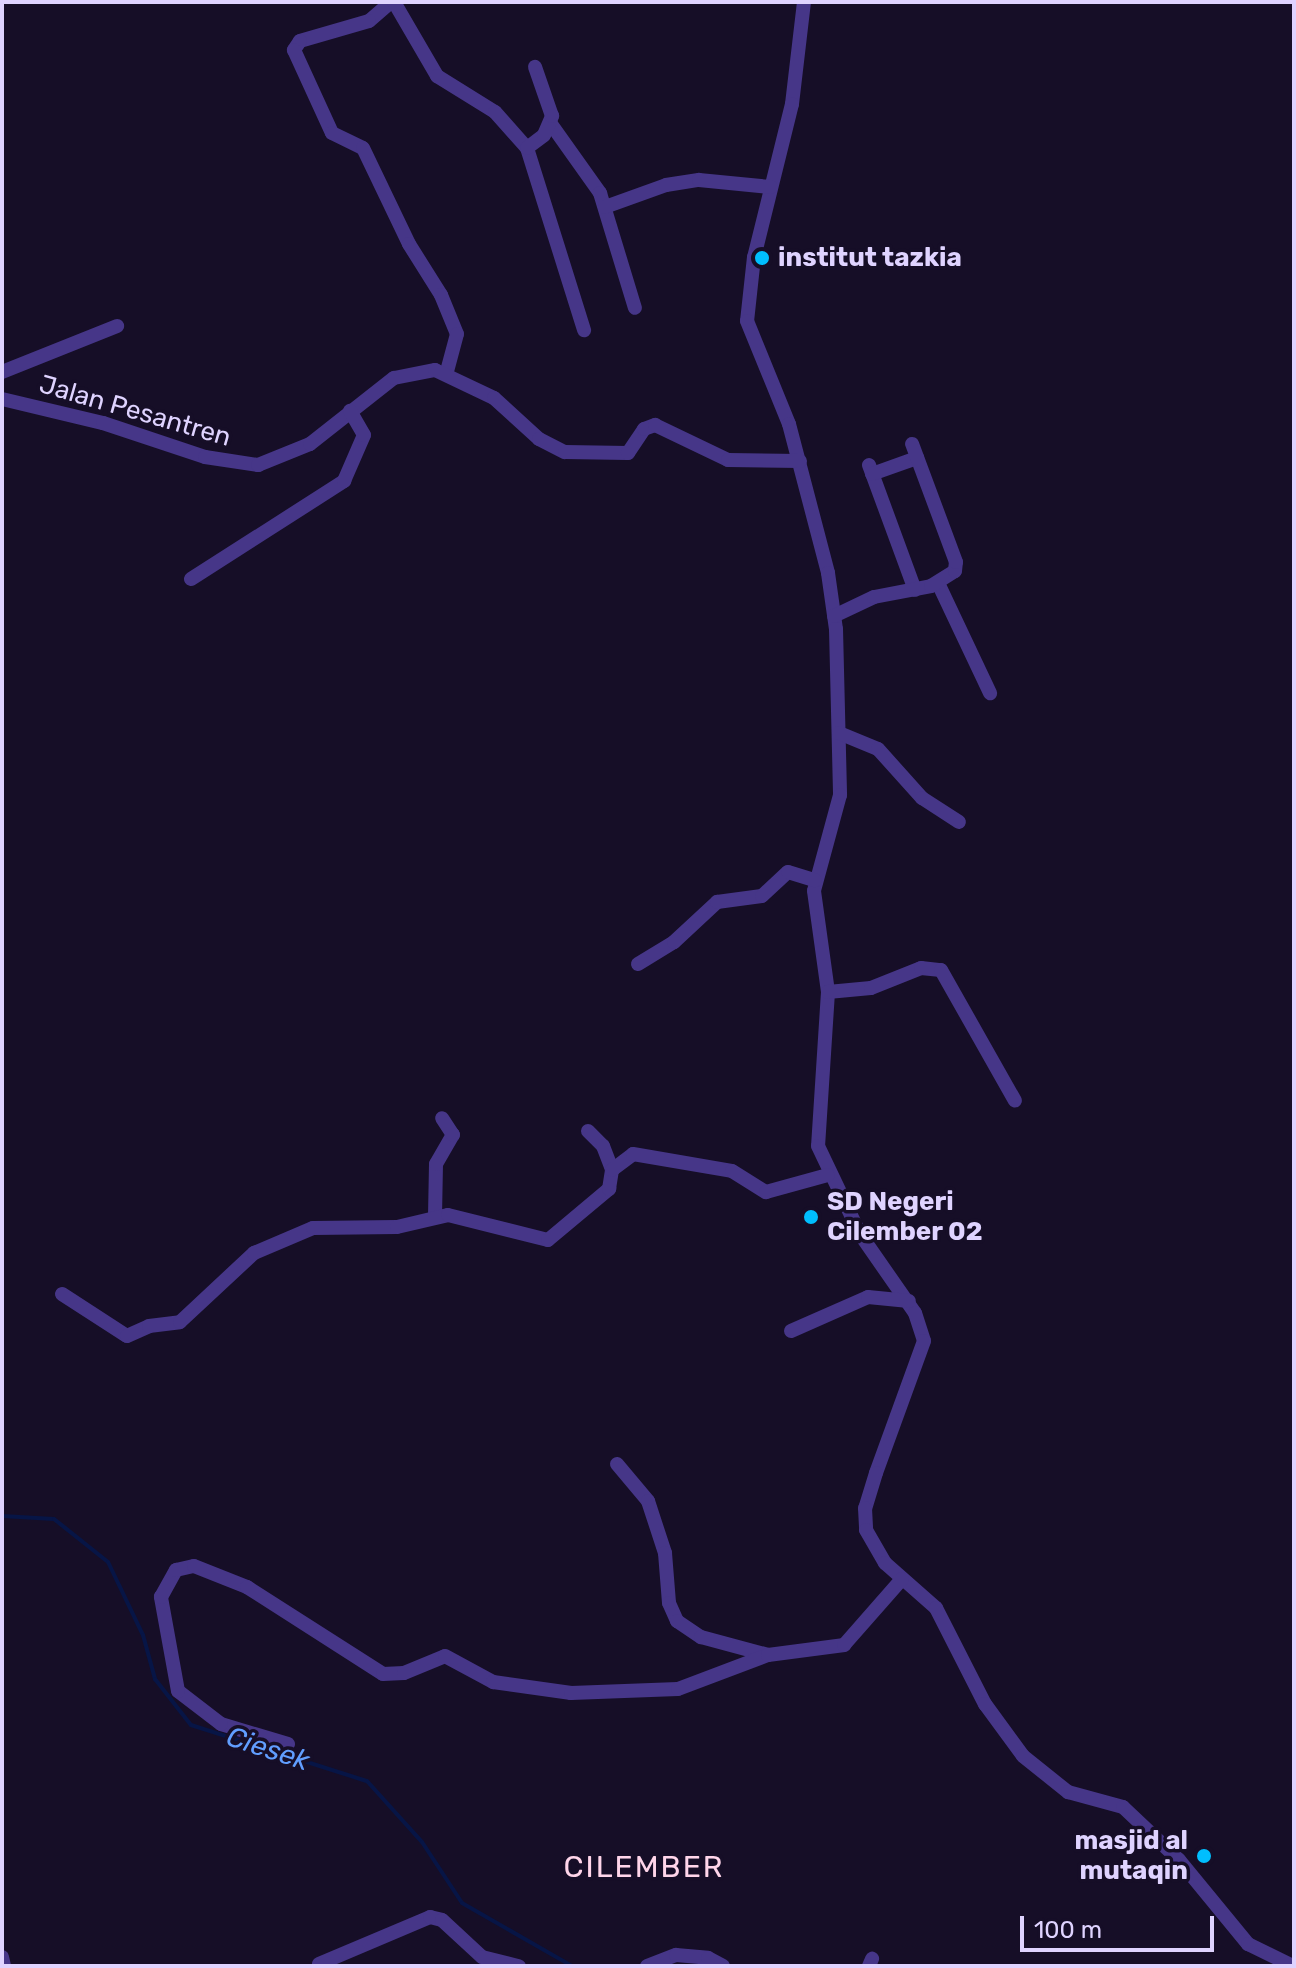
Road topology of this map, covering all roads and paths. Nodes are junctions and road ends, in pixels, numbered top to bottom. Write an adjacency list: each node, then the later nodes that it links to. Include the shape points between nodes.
1 (392, 2): 5 (street, via 437,76 495,112); 12 (street, via 369,21 300,41 294,50 332,133 357,142 369,156 409,244 441,295 457,334)
2 (804, 2): 6 (street, via 792,104)
3 (535, 67): 4 (street, via 551,107)
4 (551, 124): 5 (street); 7 (street, via 581,161)
5 (527, 148): 10 (street)
6 (771, 187): 7 (street, via 699,180 666,185); 15 (street, via 754,257 747,325 780,398)
7 (605, 207): 8 (street)
8 (635, 308)
9 (117, 326): 11 (street)
10 (584, 330)
11 (2, 372)
12 (447, 372): 14 (street, Jalan Pesantren, via 400,375); 15 (street, via 494,398 539,439 565,452 628,453 644,429 655,425 728,460)
13 (2, 399): 14 (street, Jalan Pesantren, via 246,466 273,462 301,449)
14 (350, 411): 16 (street, via 364,435 344,481)
15 (800, 461): 19 (street)
16 (191, 579)
17 (938, 583): 18 (street); 18 (street, via 955,571 956,562 914,451 871,470); 20 (street)
18 (915, 590): 19 (street, via 874,597)
19 (834, 616): 21 (street)
20 (990, 693)
21 (839, 733): 22 (street, via 878,749 928,803); 23 (street, via 839,802)
22 (959, 822)
23 (815, 880): 24 (street, via 788,872 762,896 717,902 674,942); 25 (street)
24 (638, 964)
25 (828, 992): 26 (street, via 871,988 921,968 941,970); 30 (street, via 816,1132)
26 (1015, 1101)
27 (442, 1118): 31 (street, via 453,1135 436,1164)
28 (588, 1131): 29 (street, via 603,1146)
29 (612, 1170): 30 (street, via 629,1156 642,1154 732,1171 771,1192); 31 (street, via 609,1189 548,1240)
30 (828, 1175): 33 (street, via 860,1234)
31 (435, 1216): 32 (street, via 397,1227 295,1232 254,1253 188,1317 132,1335 121,1335)
32 (62, 1294)
33 (909, 1301): 34 (street, via 868,1297); 36 (street, via 922,1329 923,1352 865,1514 871,1543)
34 (791, 1331)
35 (617, 1464): 37 (street, via 648,1501 665,1553 669,1603 677,1621 701,1637)
36 (902, 1579): 37 (street, via 844,1645); 45 (street, via 938,1611 985,1704 1023,1756 1068,1792 1123,1807 1179,1860 1248,1944)
37 (768, 1655): 38 (street, via 689,1687 606,1693 493,1682 445,1656 404,1673 383,1674 288,1609 239,1583 194,1566 176,1570 161,1597 178,1691 221,1724)
38 (288, 1744)
39 (2, 1957): 41 (street)
40 (319, 1964): 42 (street, via 430,1917 442,1920 482,1957)
41 (4, 1966)
42 (519, 1966)
43 (647, 1966): 44 (street, via 676,1955 708,1958)
44 (723, 1966)
45 (1293, 1966)

